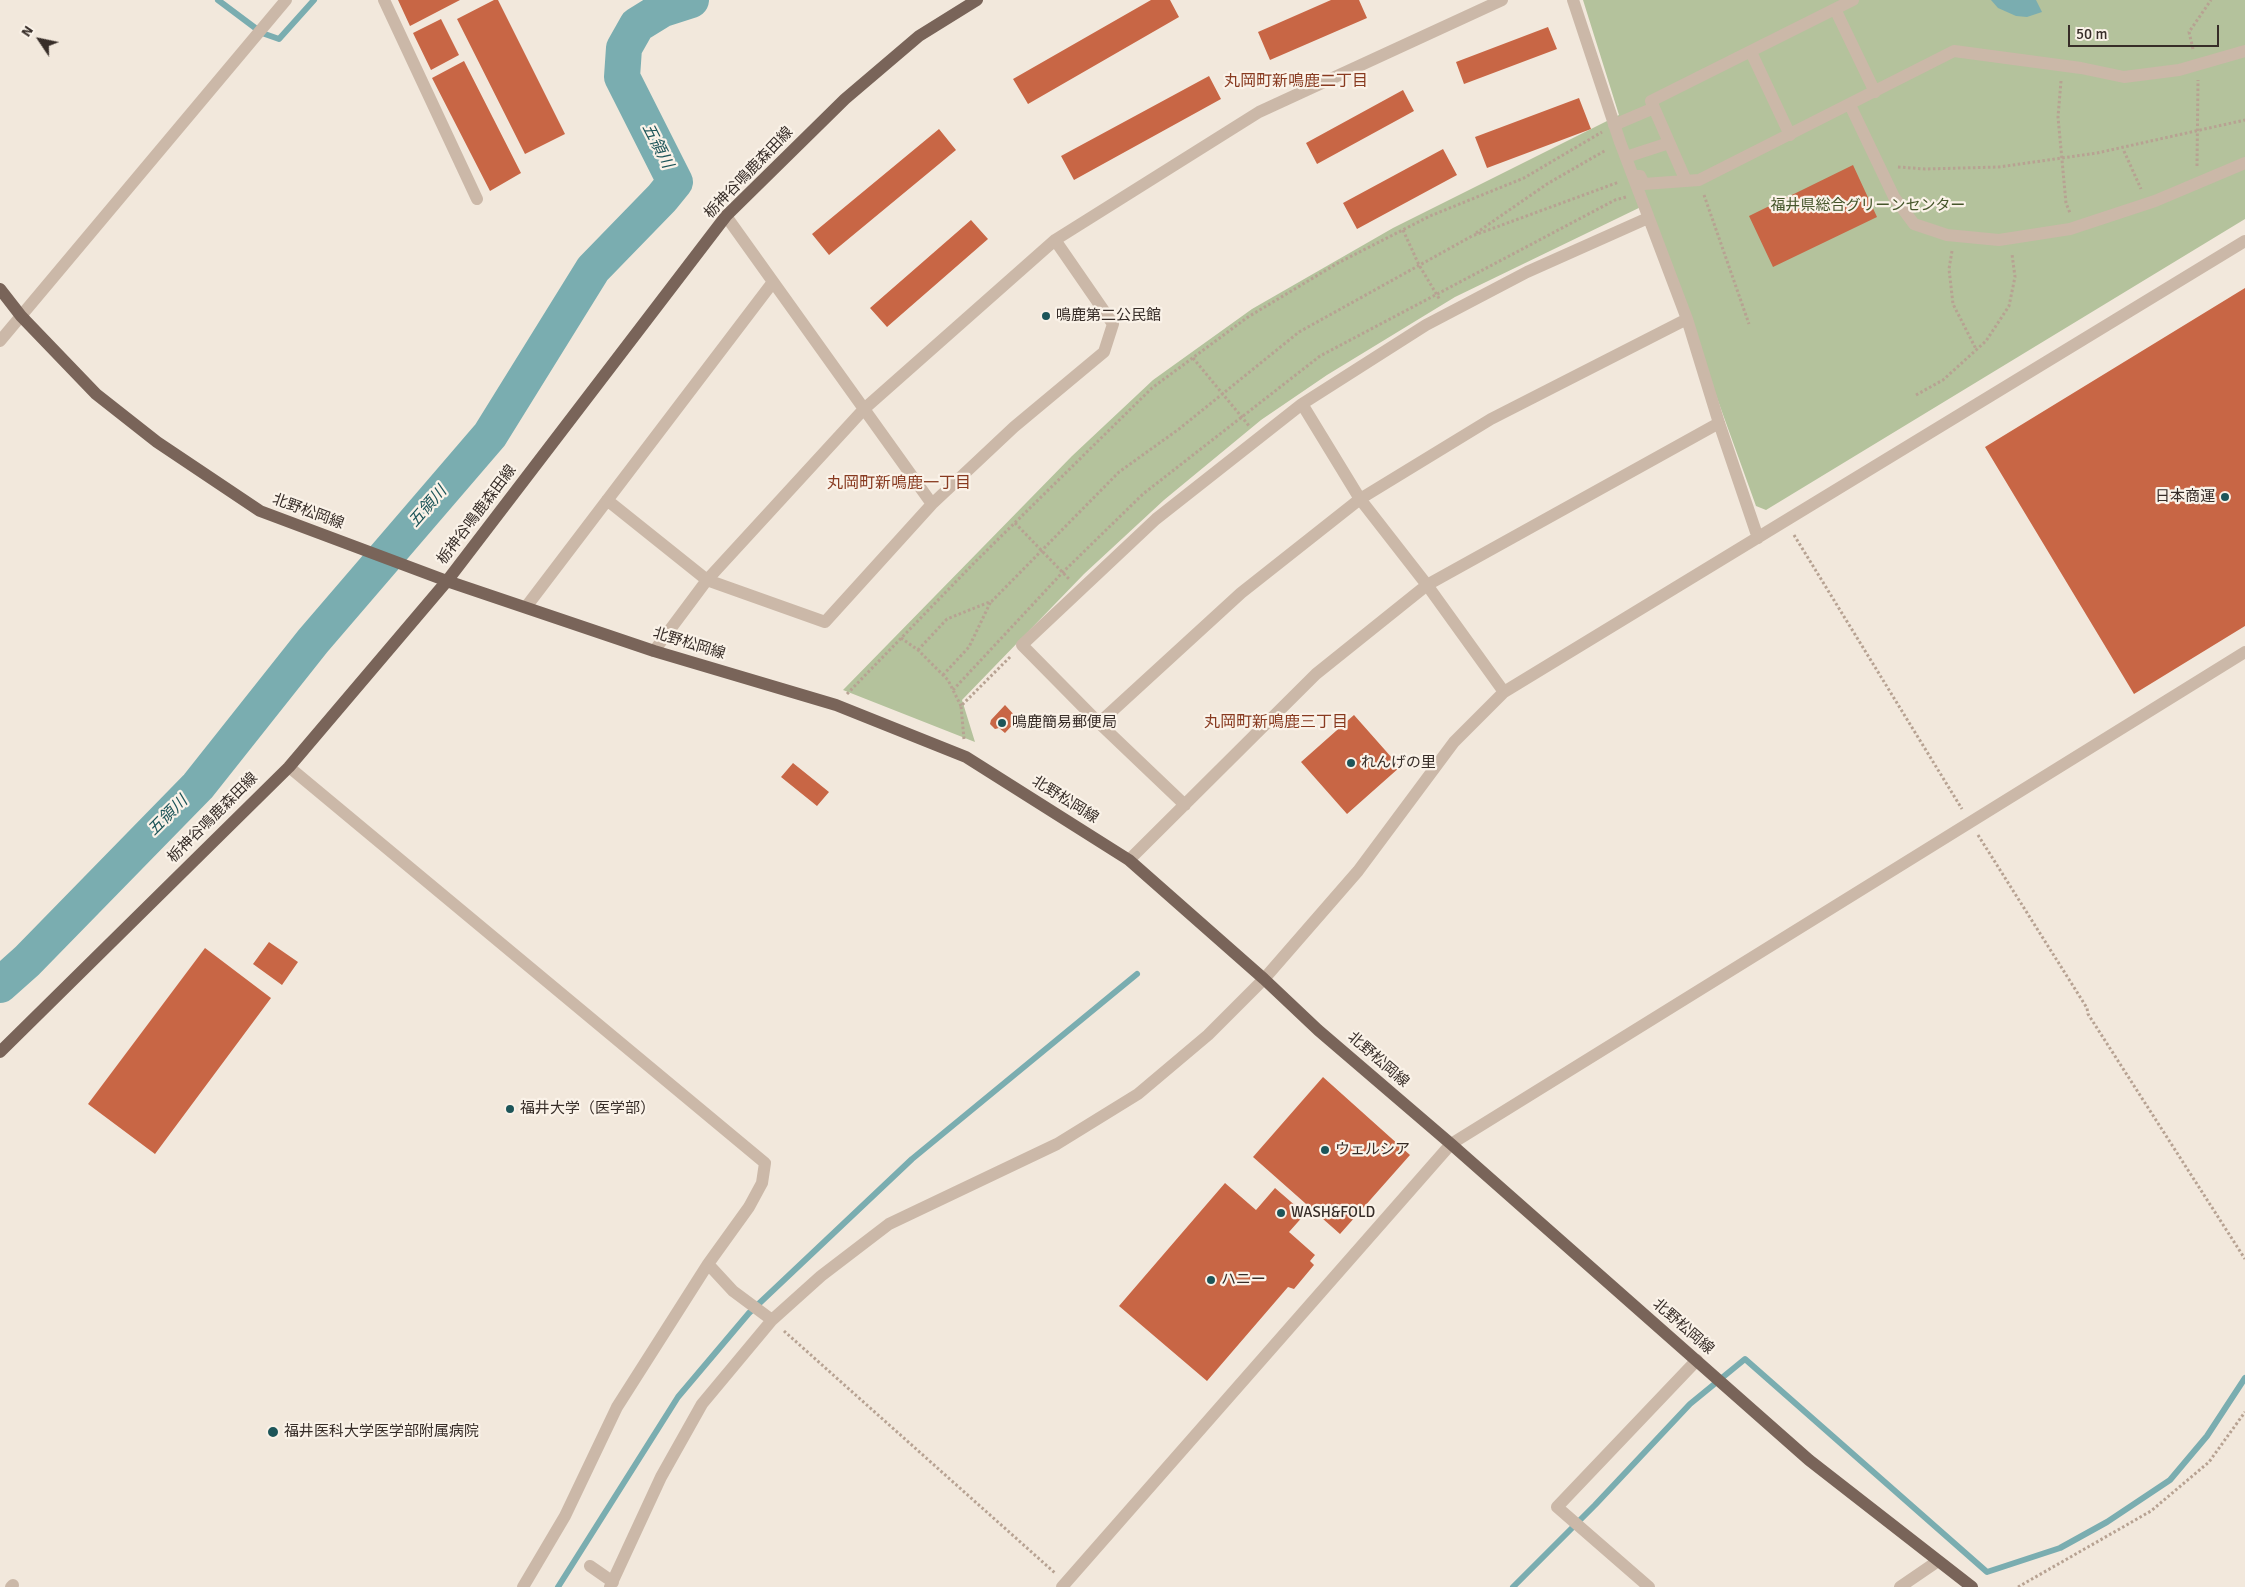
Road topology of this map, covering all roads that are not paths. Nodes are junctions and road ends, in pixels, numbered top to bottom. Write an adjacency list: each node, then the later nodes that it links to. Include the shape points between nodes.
1 (286, 0): 27 (street)
2 (384, 0): 20 (street)
3 (977, 0): 21 (main road, 栃神谷鳴鹿森田線, via 919,36 845,99)
4 (1502, 0): 23 (street, via 1259,112)
5 (1573, 0): 13 (street)
6 (1853, 0): 7 (street)
7 (1835, 9): 9 (street); 10 (street)
8 (2245, 51): 10 (street, via 2179,70 2124,77 2063,65 1954,51)
9 (1751, 52): 12 (street, via 1651,101); 14 (street)
10 (1875, 92): 11 (street)
11 (1850, 105): 14 (street); 17 (street, via 1894,197 1914,224 1954,236 1999,240 2076,227 2147,203)
12 (1654, 108): 13 (street); 15 (street)
13 (1614, 125): 16 (street)
14 (1790, 135): 19 (street)
15 (1669, 143): 16 (street); 19 (street)
16 (1626, 157): 18 (street)
17 (2245, 163)
18 (1633, 176): 19 (street, via 1640,176 1644,184); 22 (street)
19 (1692, 181)
20 (476, 199)
21 (726, 216): 25 (street); 38 (main road, 栃神谷鳴鹿森田線)
22 (1648, 218): 28 (street); 30 (street, via 1527,272 1426,325)
23 (1054, 240): 31 (street); 35 (street, via 1113,324 1104,352 1014,426)
24 (2245, 241): 36 (street)
25 (773, 282): 31 (street); 34 (street)
26 (0, 289): 27 (main road, 北野松岡線)
27 (21, 316): 29 (street); 38 (main road, 北野松岡線, via 96,394 157,442 260,511)
28 (1687, 319): 32 (street); 33 (street, via 1491,419)
29 (0, 341)
30 (1302, 404): 33 (street); 44 (street, via 1156,519 1022,645)
31 (864, 408): 35 (street); 37 (street)
32 (1718, 423): 36 (street); 39 (street)
33 (1360, 499): 39 (street); 44 (street, via 1241,593)
34 (607, 500): 37 (street); 40 (street)
35 (932, 504): 37 (street, via 825,622)
36 (1758, 538): 43 (street)
37 (707, 580): 41 (street)
38 (447, 581): 40 (main road, 北野松岡線); 45 (main road, 栃神谷鳴鹿森田線)
39 (1427, 585): 43 (street); 46 (street, via 1316,674)
40 (526, 608): 41 (main road, 北野松岡線)
41 (654, 651): 47 (main road, 北野松岡線, via 836,705 966,757)
42 (2245, 652): 50 (street)
43 (1504, 692): 48 (street, via 1454,742 1358,871)
44 (1099, 723): 46 (street)
45 (289, 767): 49 (main road, 栃神谷鳴鹿森田線); 51 (street, via 765,1163 762,1183 749,1207)
46 (1185, 805): 47 (street)
47 (1129, 860): 48 (main road, 北野松岡線)
48 (1264, 979): 50 (main road, 北野松岡線, via 1318,1030); 52 (street, via 1208,1035 1138,1094 1057,1144 889,1224 821,1276)
49 (0, 1052)
50 (1451, 1144): 53 (main road, 北野松岡線); 57 (street)
51 (708, 1264): 52 (street, via 733,1291); 59 (street, via 617,1406 565,1516)
52 (772, 1320): 56 (street, via 702,1404 661,1477)
53 (1697, 1360): 54 (main road, 北野松岡線, via 1809,1460); 58 (street, via 1557,1507)
54 (1938, 1561): 60 (street); 61 (main road, 北野松岡線)
55 (590, 1566): 56 (street)
56 (612, 1584)
57 (1066, 1585)
58 (1642, 1585)
59 (522, 1587)
60 (1900, 1587)
61 (1972, 1587)

